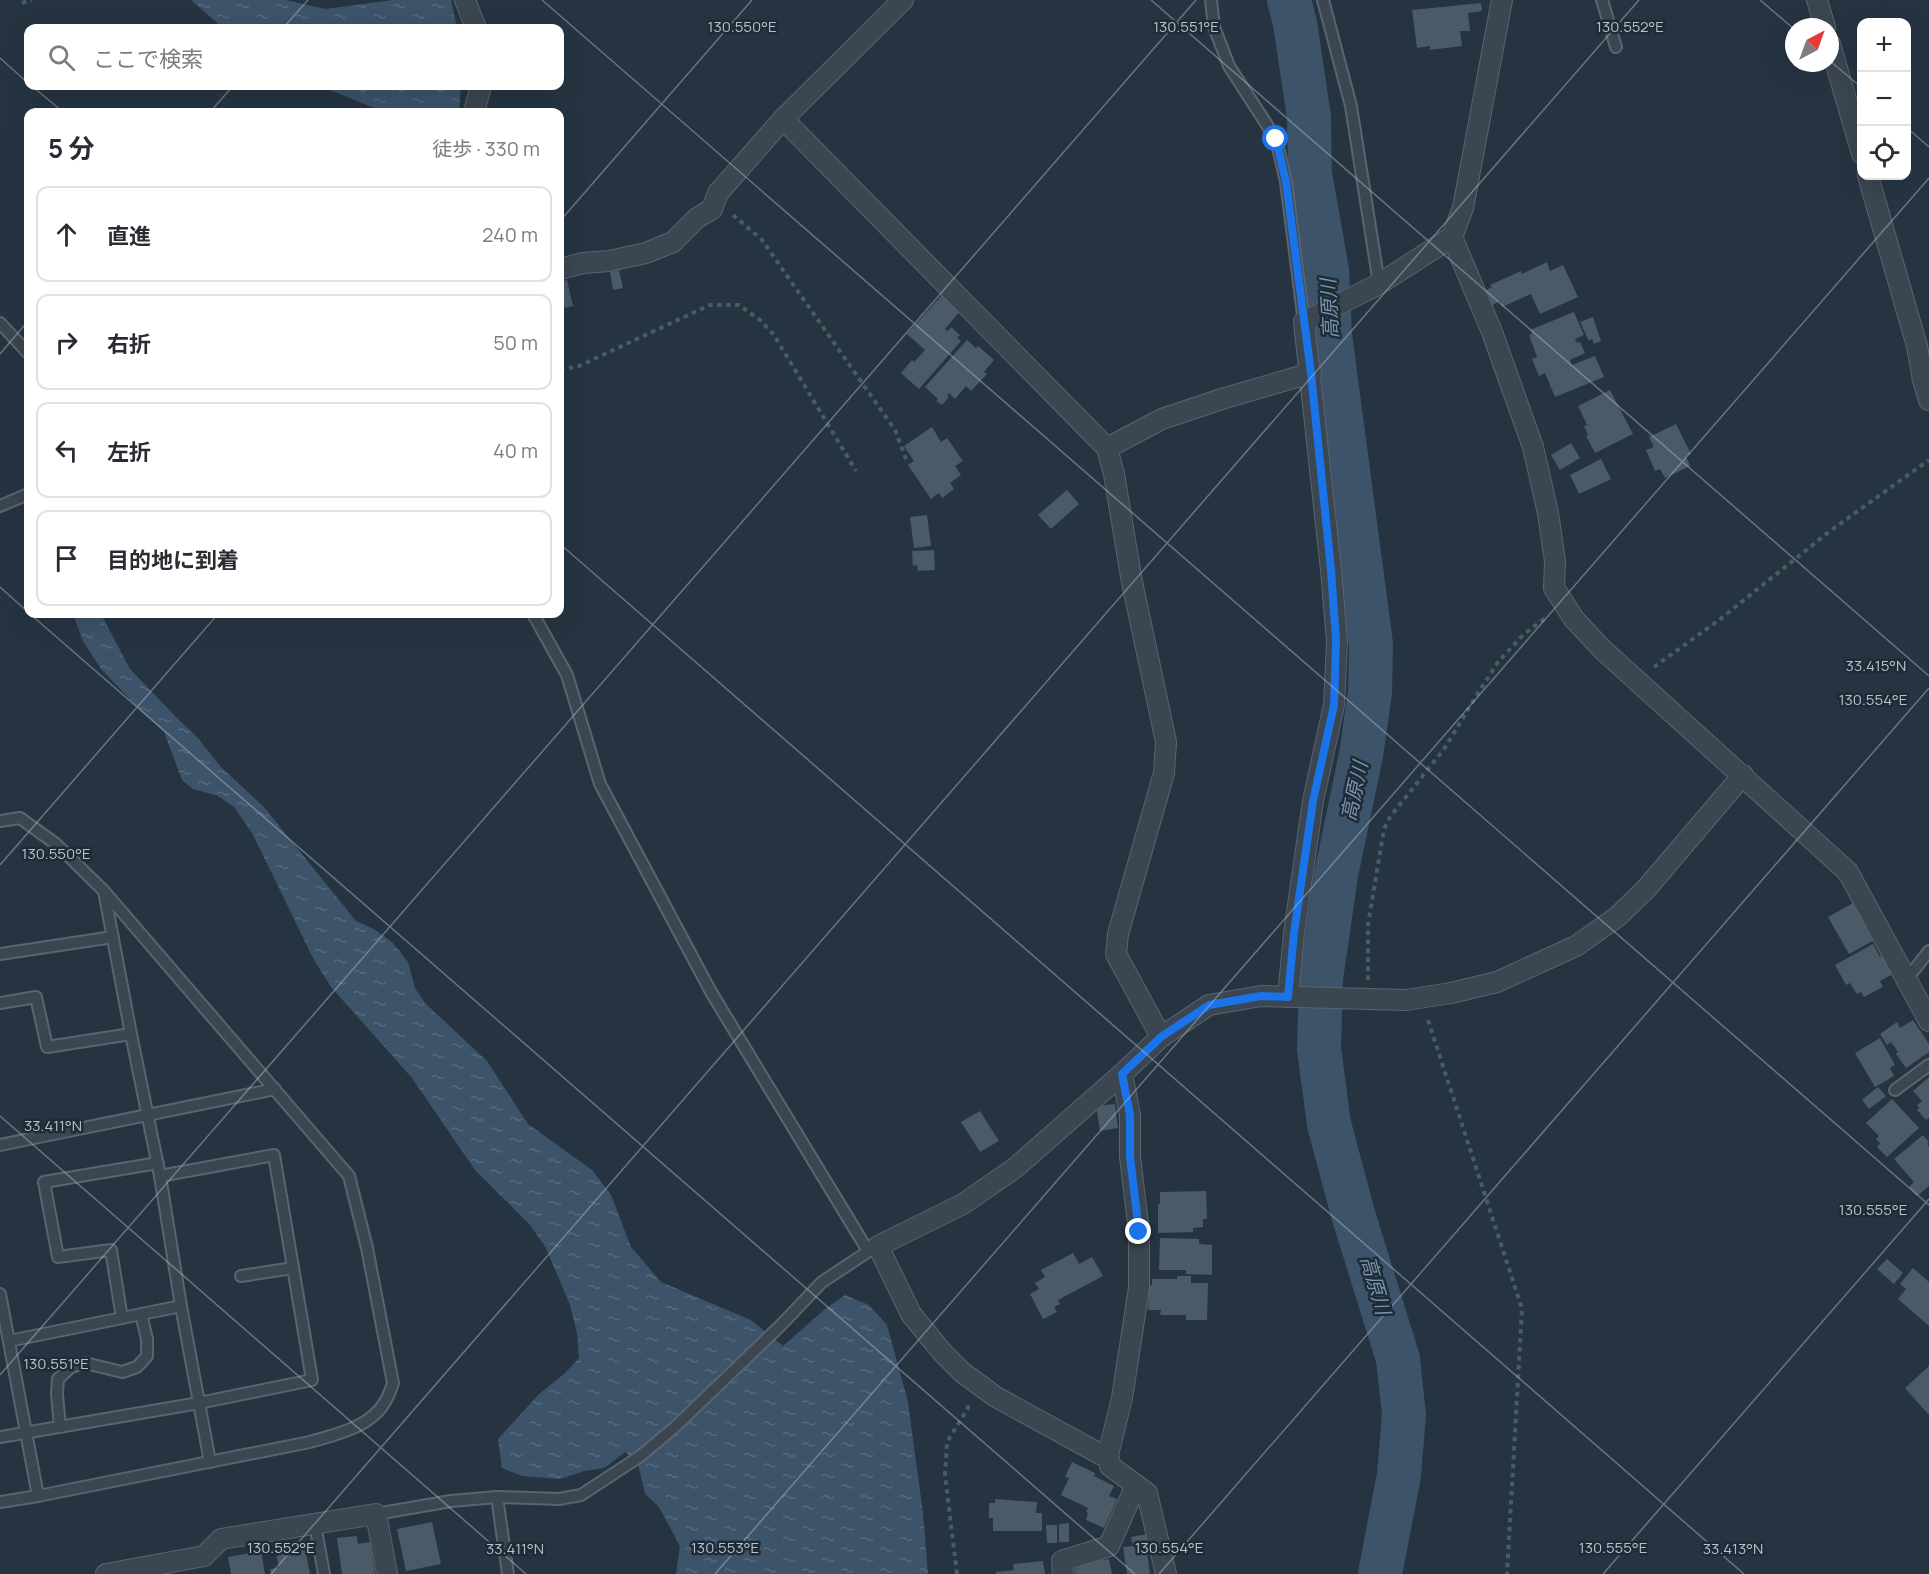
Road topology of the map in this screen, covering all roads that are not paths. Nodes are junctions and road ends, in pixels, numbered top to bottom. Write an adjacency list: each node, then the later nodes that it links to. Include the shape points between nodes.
1 (465, 0): 9 (street)
2 (903, 0): 14 (street)
3 (1211, 0): 20 (lane, via 1214,27 1229,66 1276,139 1286,182)
4 (1323, 0): 19 (lane, via 1351,106)
5 (1503, 0): 17 (street, via 1462,208)
6 (1602, 0): 10 (lane)
7 (1817, 0): 8 (street)
8 (1822, 18)
9 (474, 24)
10 (1616, 47)
11 (1838, 72): 15 (street)
12 (480, 90): 13 (street)
13 (475, 108)
14 (783, 119): 18 (street, via 718,193 712,209 673,242 646,253); 25 (street)
15 (1857, 137)
16 (1869, 180): 24 (street)
17 (1452, 237): 19 (street); 29 (street, via 1492,332 1533,447 1548,513 1555,561 1554,588 1574,619 1602,649)
18 (564, 268)
19 (1379, 284): 20 (street)
20 (1304, 322): 23 (street)
21 (0, 323): 22 (lane)
22 (24, 349)
23 (1311, 373): 25 (street, via 1162,419); 36 (street, via 1336,662 1334,705 1313,801)
24 (1929, 400)
25 (1107, 448): 40 (street, via 1166,742 1164,773 1116,954)
26 (24, 496): 27 (lane)
27 (0, 506)
28 (535, 618): 49 (lane, via 567,675 600,784 711,992)
29 (1743, 776): 35 (street, via 1848,872); 36 (street, via 1639,896 1617,918 1575,946 1497,982 1451,993 1406,1000)
30 (0, 821): 31 (lane, via 21,818 56,843)
31 (104, 891): 32 (lane); 43 (lane)
32 (113, 937): 34 (lane); 39 (lane)
33 (1929, 951): 35 (lane)
34 (0, 954)
35 (1906, 980): 38 (street)
36 (1288, 997): 40 (street, via 1261,996 1209,1005)
37 (0, 1003): 39 (lane, via 36,997 47,1047)
38 (1929, 1021)
39 (131, 1034): 45 (lane)
40 (1161, 1037): 42 (street)
41 (1929, 1065): 44 (lane)
42 (1122, 1074): 49 (street, via 1015,1168 963,1204); 61 (street, via 1130,1115 1139,1288 1122,1398)
43 (275, 1089): 45 (lane); 62 (lane, via 349,1176 393,1383 386,1402 372,1418 347,1431)
44 (1895, 1090)
45 (148, 1114): 46 (lane); 47 (lane)
46 (0, 1145)
47 (158, 1163): 48 (lane); 55 (lane, via 44,1182 58,1257 111,1250)
48 (160, 1176): 50 (lane, via 274,1155); 53 (lane)
49 (873, 1249): 61 (street, via 911,1314 963,1373 996,1397); 65 (lane, via 822,1282 781,1326 639,1457 581,1495 559,1499)
50 (293, 1268): 51 (lane); 57 (lane, via 312,1380)
51 (241, 1276)
52 (0, 1294): 56 (lane)
53 (181, 1306): 54 (lane); 57 (lane)
54 (141, 1314): 55 (lane); 58 (lane, via 147,1356 136,1367 122,1372 85,1363 71,1367 58,1379)
55 (122, 1318): 56 (lane)
56 (9, 1341): 59 (lane)
57 (199, 1403): 58 (lane); 62 (lane)
58 (60, 1427): 59 (lane)
59 (26, 1432): 60 (lane); 64 (lane)
60 (0, 1437)
61 (1108, 1455): 63 (street, via 1110,1466)
62 (210, 1462): 64 (lane)
63 (1136, 1485): 74 (street, via 1109,1546 1062,1561); 75 (street, via 1147,1493)
64 (38, 1496): 66 (lane)
65 (497, 1497): 67 (lane); 73 (lane)
66 (0, 1502)
67 (376, 1514): 68 (street); 72 (street)
68 (315, 1524): 69 (street, via 221,1539); 71 (lane)
69 (205, 1565): 70 (street)
70 (106, 1574)
71 (324, 1574)
72 (387, 1574)
73 (508, 1574)
74 (1063, 1574)
75 (1166, 1574)

